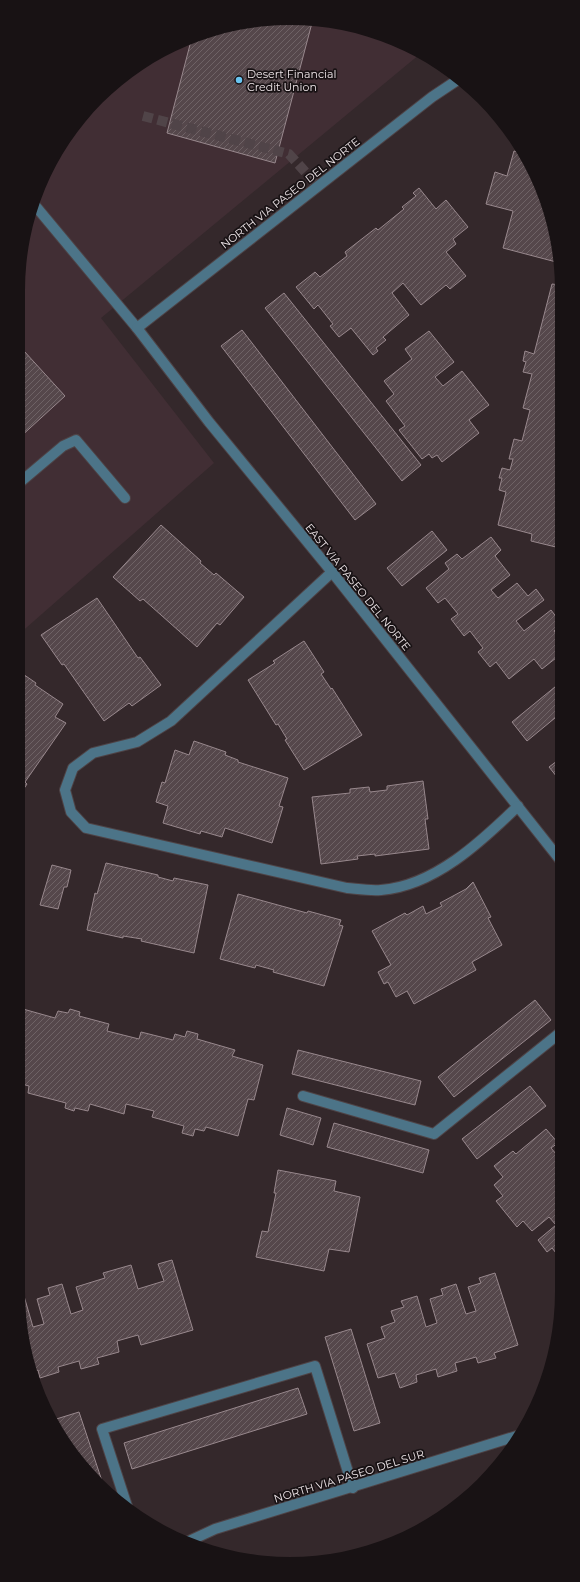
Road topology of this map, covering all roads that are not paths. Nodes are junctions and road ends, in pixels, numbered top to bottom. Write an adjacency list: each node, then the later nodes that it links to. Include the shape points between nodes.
1 (454, 82): 3 (street, NORTH VIA PASEO DEL NORTE)
2 (38, 209): 3 (street)
3 (137, 328): 6 (street, EAST VIA PASEO DEL NORTE, via 206,419)
4 (25, 478): 5 (street, via 63,446 76,440)
5 (125, 498)
6 (332, 572): 7 (street, EAST VIA PASEO DEL NORTE); 7 (street, via 171,721 137,742 93,753 73,768 65,790 72,812 86,828 347,888 381,890 416,882 450,863 496,828)
7 (518, 806): 8 (street, EAST VIA PASEO DEL NORTE)
8 (555, 853)
9 (555, 1037): 10 (street, via 434,1134)
10 (303, 1096)
11 (511, 1438): 12 (street, NORTH VIA PASEO DEL SUR)
12 (353, 1488): 13 (street, via 315,1366 102,1429); 14 (street, NORTH VIA PASEO DEL SUR, via 215,1529)
13 (125, 1499)
14 (194, 1539)

